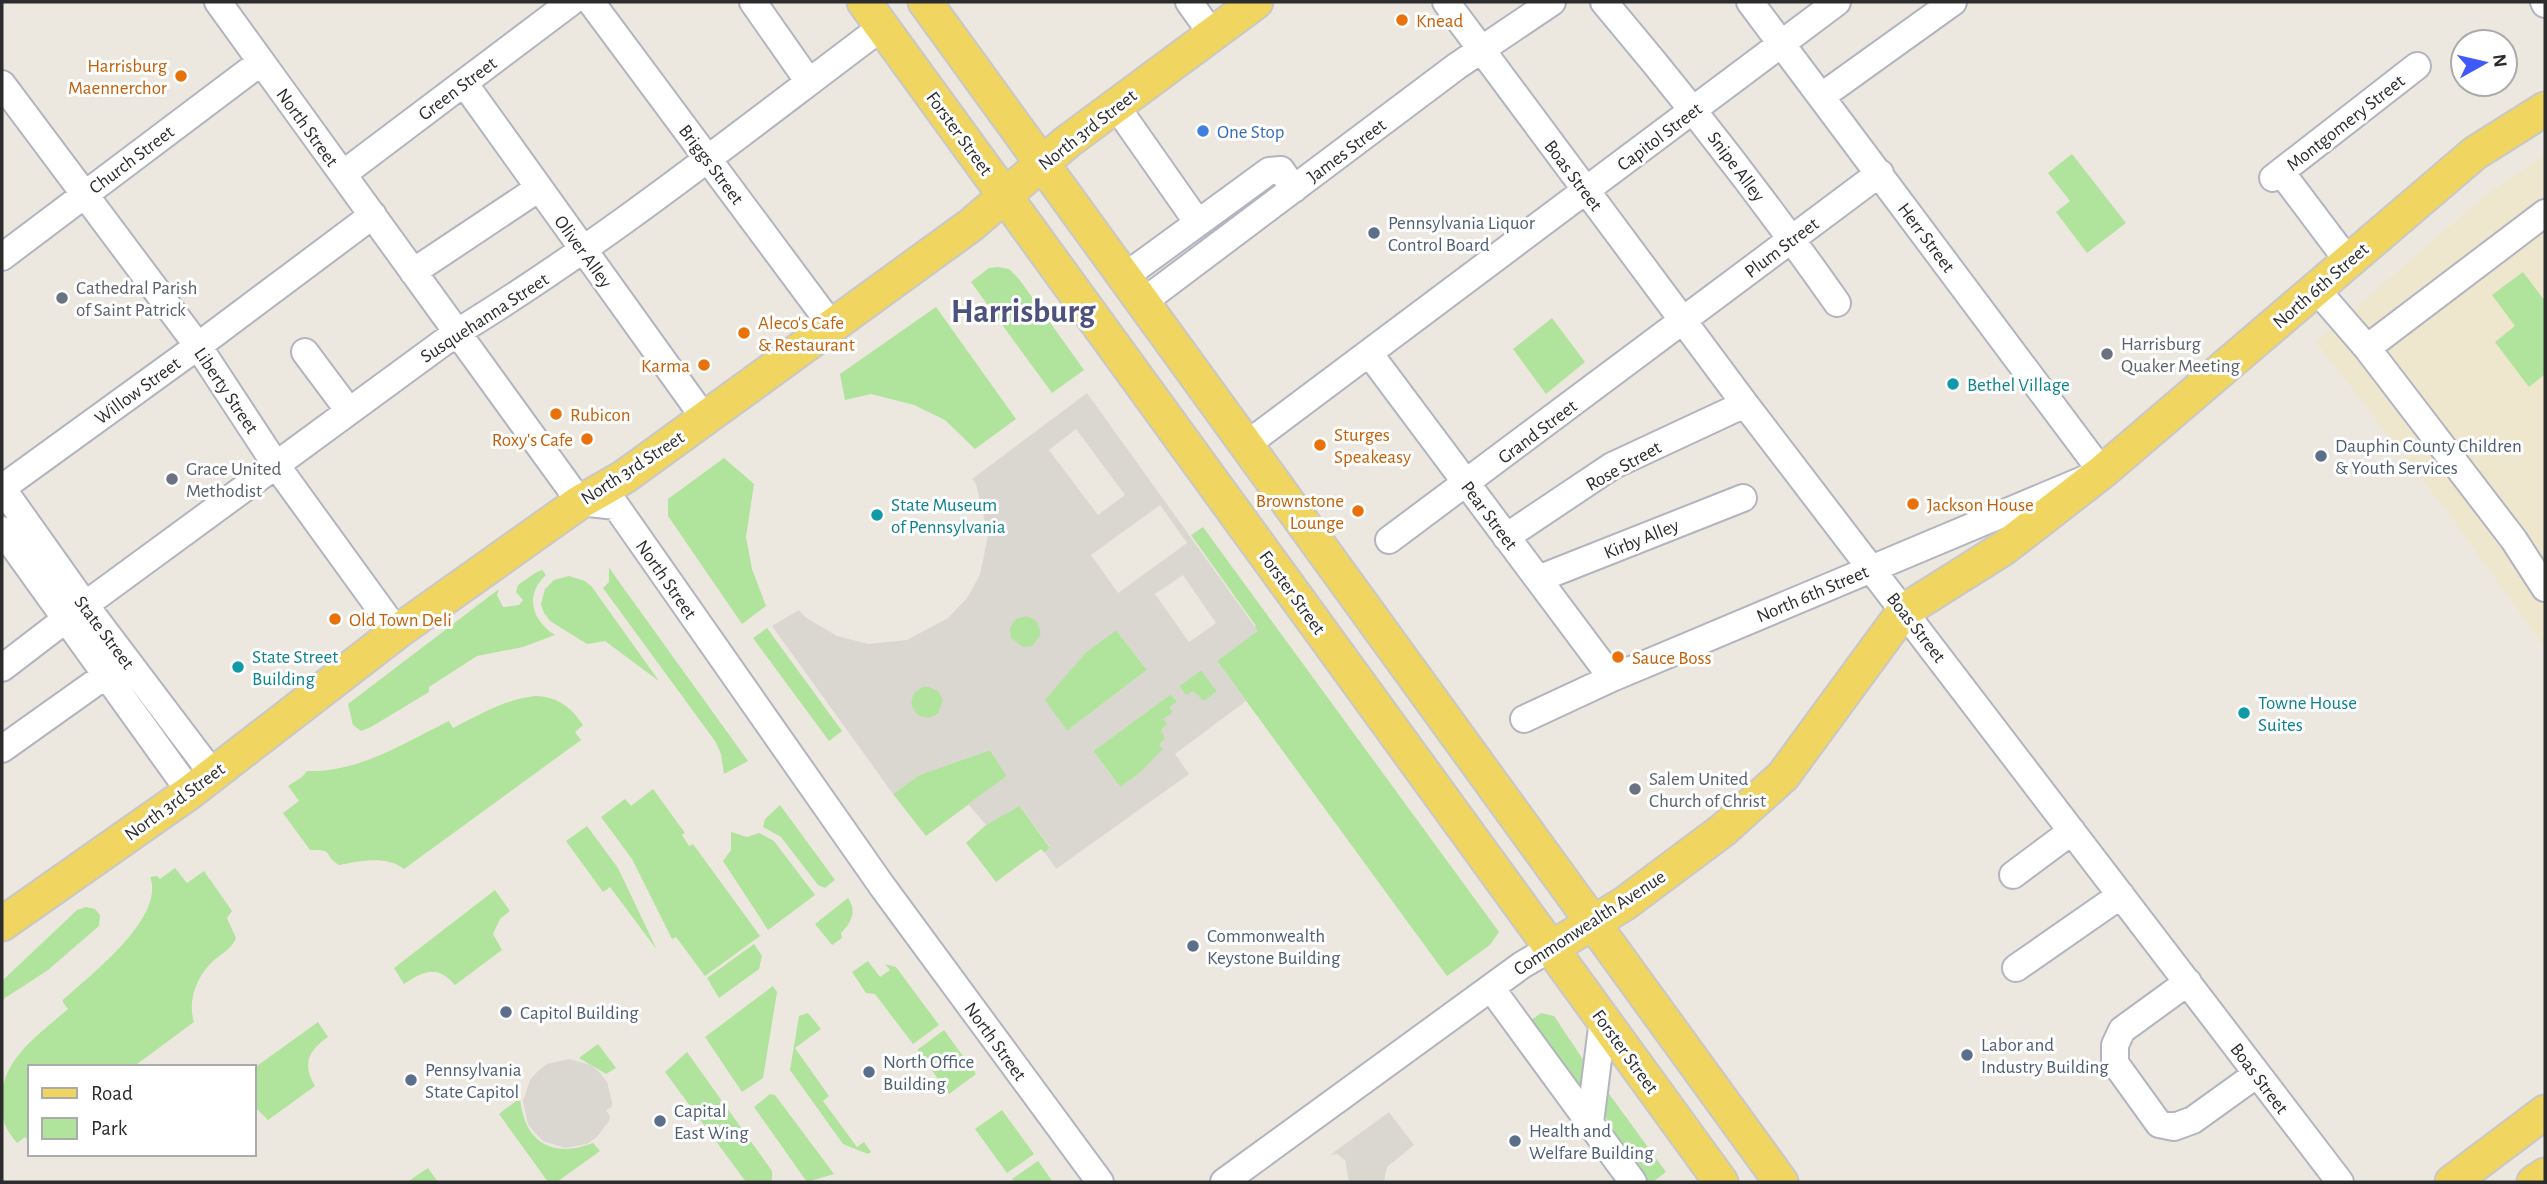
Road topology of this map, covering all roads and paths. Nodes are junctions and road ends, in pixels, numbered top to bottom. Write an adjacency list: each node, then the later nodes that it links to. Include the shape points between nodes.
1 (218, 2): 18 (street, North Street)
2 (571, 2): 21 (street, Green Street)
3 (591, 2): 27 (street, Briggs Street)
4 (753, 2): 20 (street)
5 (925, 2): 28 (main road)
6 (1189, 2): 15 (street)
7 (1256, 2): 15 (main road, North 3rd Street)
8 (1446, 2): 17 (street, Boas Street)
9 (1552, 2): 17 (street, James Street)
10 (1604, 2): 26 (street, Snipe Alley)
11 (1750, 2): 16 (street, Herr Street)
12 (1836, 2): 16 (street, Capitol Street)
13 (1953, 2): 23 (street)
14 (873, 14): 20 (street, Susquehanna Street); 35 (main road, Forster Street)
15 (1212, 34): 24 (main road, North 3rd Street)
16 (1782, 43): 23 (street, Herr Street); 26 (street, Capitol Street)
17 (1481, 49): 32 (street, James Street); 33 (street, Boas Street)
18 (261, 62): 30 (street, North Street); 34 (street, Church Street)
19 (2417, 66): 42 (street, Montgomery Street, via 2277,175)
20 (809, 82): 27 (street, Susquehanna Street)
21 (464, 83): 30 (street, Green Street); 31 (street, Oliver Alley)
22 (2, 84): 34 (street, Liberty Street)
23 (1822, 96): 29 (street, Herr Street)
24 (1116, 106): 28 (main road, North 3rd Street); 38 (street)
25 (2545, 109): 42 (main road, North 6th Street, via 2475,153)
26 (1694, 110): 33 (street, Capitol Street); 39 (street, Snipe Alley)
27 (707, 158): 40 (street, Susquehanna Street); 48 (street, Briggs Street)
28 (1043, 163): 35 (main road, North 3rd Street); 45 (main road)
29 (1880, 173): 39 (street, Plum Street); 59 (street, Herr Street)
30 (343, 174): 37 (street, North Street)
31 (539, 188): 40 (street, Oliver Alley); 43 (street)
32 (1294, 189): 38 (street, via 1281,170 1269,171); 45 (street, James Street)
33 (1586, 190): 47 (street, Boas Street); 53 (street, Capitol Street)
34 (84, 195): 41 (street, Church Street); 50 (street, Liberty Street)
35 (1005, 196): 48 (main road, North 3rd Street); 86 (main road, Forster Street)
36 (2545, 213): 51 (street)
37 (373, 215): 43 (street, North Street); 50 (street, Willow Street)
38 (1198, 223): 45 (street)
39 (1791, 239): 46 (street, Snipe Alley); 47 (street, Plum Street)
40 (583, 251): 49 (street, Susquehanna Street); 56 (street, Oliver Alley)
41 (2, 257)
42 (2347, 261): 44 (main road, North 6th Street)
43 (413, 272): 49 (street, North Street)
44 (2316, 289): 51 (street); 59 (main road, North 6th Street)
45 (1134, 290): 57 (main road)
46 (1837, 303)
47 (1684, 321): 54 (street, Boas Street); 60 (street, Grand Street)
48 (832, 326): 56 (main road, North 3rd Street)
49 (456, 333): 55 (street, Susquehanna Street); 63 (street, North Street)
50 (198, 346): 58 (street, Liberty Street); 61 (street, Willow Street)
51 (2367, 348): 67 (street)
52 (305, 352): 55 (street)
53 (1369, 353): 57 (street, Capitol Street); 60 (street, Pear Street)
54 (1745, 404): 65 (street, Rose Street, via 1612,466); 69 (street, Boas Street)
55 (349, 411): 58 (street, Susquehanna Street)
56 (705, 419): 63 (main road, North 3rd Street, via 624,477)
57 (1247, 445): 85 (main road)
58 (276, 465): 73 (street, Susquehanna Street); 74 (street, Liberty Street)
59 (2102, 472): 69 (street, North 6th Street); 72 (main road, North 6th Street, via 2004,548)
60 (1466, 484): 65 (street, Pear Street); 66 (street, Grand Street)
61 (2, 488): 73 (street, State Street)
62 (1743, 498): 70 (street, Kirby Alley)
63 (580, 502): 74 (main road, North 3rd Street); 95 (street, North Street, via 616,506 882,886)
64 (2, 530): 73 (street, State Street)
65 (1506, 537): 70 (street, Pear Street)
66 (1389, 540)
67 (2514, 540): 68 (street); 71 (street)
68 (2545, 553)
69 (1872, 569): 72 (street, Boas Street); 77 (street, North 6th Street)
70 (1538, 579): 77 (street, Pear Street)
71 (2545, 588)
72 (1904, 611): 81 (street, Boas Street); 85 (main road, Commonwealth Avenue, via 1783,776 1723,830)
73 (75, 612): 75 (street, Susquehanna Street); 76 (street, State Street); 80 (street, State Street)
74 (397, 632): 80 (main road, North 3rd Street)
75 (2, 668)
76 (106, 675): 79 (street); 80 (street, State Street)
77 (1612, 678): 78 (street, North 6th Street)
78 (1524, 719)
79 (2, 749)
80 (201, 783): 84 (main road, North 3rd Street)
81 (2072, 831): 82 (street); 83 (street, Boas Street)
82 (2013, 874)
83 (2121, 895): 87 (street); 88 (street, Boas Street)
84 (2, 923)
85 (1593, 923): 86 (main road, Commonwealth Avenue); 99 (main road)
86 (1551, 948): 89 (street, Commonwealth Avenue); 90 (main road, Forster Street)
87 (2016, 968)
88 (2188, 982): 91 (street, Boas Street); 91 (street, via 2122,1030 2115,1045 2115,1063 2159,1124 2174,1128 2193,1120)
89 (1491, 988): 93 (street); 96 (street, Commonwealth Avenue)
90 (1603, 1019): 93 (street); 98 (main road, Forster Street)
91 (2257, 1074): 100 (street, Boas Street)
92 (2545, 1112): 101 (main road)
93 (1590, 1123): 97 (street)
94 (2545, 1175): 102 (main road)
95 (1100, 1182)
96 (1224, 1182)
97 (1633, 1182)
98 (1721, 1182)
99 (1782, 1182)
100 (2340, 1182)
101 (2452, 1182)
102 (2534, 1182)

